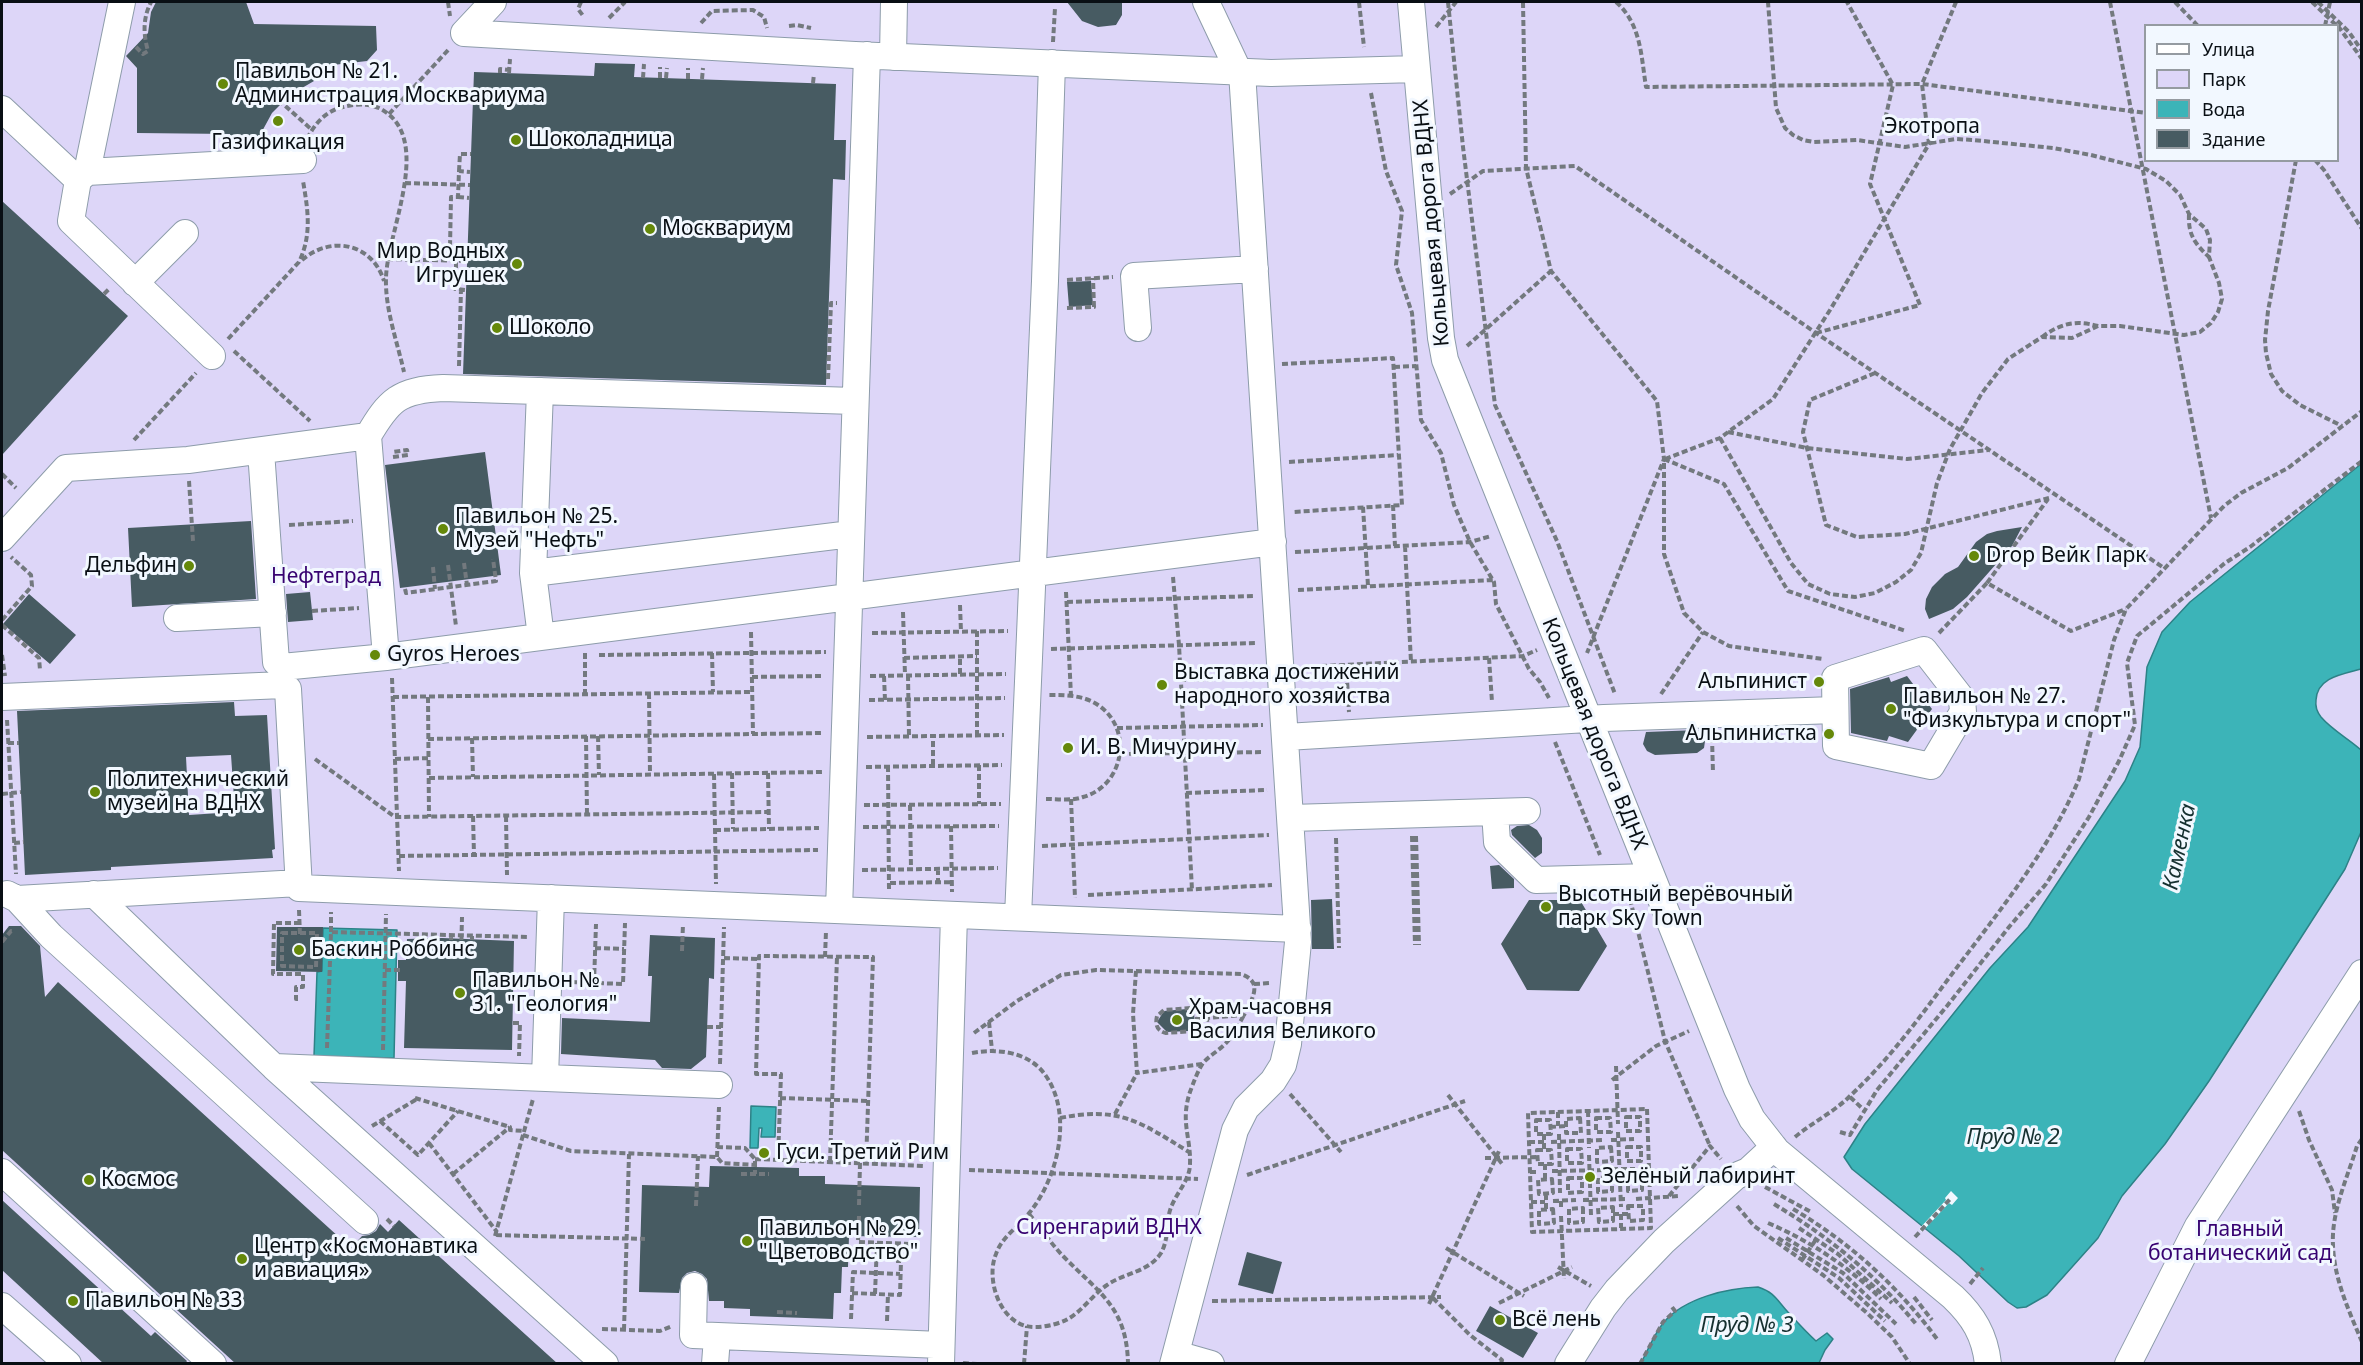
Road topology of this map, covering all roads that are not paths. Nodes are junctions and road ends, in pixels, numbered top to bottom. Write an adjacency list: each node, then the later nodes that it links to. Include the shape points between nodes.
1 (122, 2): 13 (street)
2 (493, 2): 6 (street, via 465,33 690,57 768,50)
3 (894, 2): 7 (street)
4 (1206, 2): 10 (street)
5 (1411, 2): 9 (street, Кольцевая дорога ВДНХ)
6 (867, 55): 7 (street); 20 (street)
7 (893, 57): 8 (street)
8 (1052, 63): 10 (street); 27 (street)
9 (1417, 69): 10 (street); 36 (street, Кольцевая дорога ВДНХ, via 1445,360)
10 (1240, 72): 15 (street)
11 (2, 109): 13 (street)
12 (303, 160): 13 (street)
13 (83, 176): 16 (street, via 71,221)
14 (185, 233): 16 (street)
15 (1255, 269): 17 (street, via 1134,276); 25 (street)
16 (135, 283): 18 (street)
17 (1138, 328)
18 (218, 350)
19 (540, 391): 20 (street); 21 (street, via 424,389 396,399 383,411); 26 (street)
20 (854, 401): 23 (street)
21 (368, 436): 22 (street); 32 (street)
22 (261, 451): 24 (street, via 66,468); 29 (street)
23 (851, 534): 26 (street); 28 (street)
24 (5, 546)
25 (1273, 547): 27 (street, via 1170,555); 37 (street)
26 (533, 573): 31 (street)
27 (1032, 574): 28 (street); 48 (street)
28 (849, 597): 31 (street, via 751,610 584,643); 46 (street)
29 (273, 613): 30 (street); 33 (street, via 276,662)
30 (177, 618)
31 (541, 637): 32 (street)
32 (388, 657): 33 (street)
33 (283, 676): 34 (street); 42 (street, via 288,689)
34 (4, 697)
35 (1835, 710): 35 (street, via 1836,746 1931,766 1963,712 1962,699 1924,650 1835,678); 36 (street)
36 (1588, 719): 37 (street); 41 (street, Кольцевая дорога ВДНХ)
37 (1286, 737): 40 (street)
38 (1527, 811): 39 (street)
39 (1495, 812): 40 (street, via 1335,817); 41 (street, via 1497,842 1536,880)
40 (1292, 826): 49 (street)
41 (1650, 877): 54 (street, Кольцевая дорога ВДНХ, via 1743,1104)
42 (299, 883): 43 (street); 45 (street, via 299,888)
43 (94, 894): 44 (street); 51 (street)
44 (9, 895): 56 (street)
45 (551, 898): 46 (street); 52 (street)
46 (839, 910): 47 (street)
47 (953, 915): 48 (street); 60 (street)
48 (1018, 917): 49 (street, via 1075,907)
49 (1298, 928): 61 (street, via 1283,1065 1246,1108 1235,1130)
50 (2361, 973): 69 (street, via 2198,1226)
51 (274, 1067): 52 (street); 64 (street)
52 (542, 1078): 53 (street)
53 (719, 1085)
54 (1776, 1149): 67 (street, via 1736,1176 1664,1241 1611,1298); 68 (street, Кольцевая дорога ВДНХ, via 1959,1303 1980,1331)
55 (2, 1172): 63 (street)
56 (365, 1221)
57 (694, 1286): 59 (street, via 693,1335)
58 (7, 1318): 62 (street)
59 (717, 1337): 60 (street, via 850,1341); 65 (street)
60 (941, 1354)
61 (1174, 1359): 66 (street)
62 (68, 1364)
63 (213, 1364)
64 (605, 1364)
65 (715, 1364)
66 (1211, 1364)
67 (1568, 1364)
68 (1988, 1364)
69 (2128, 1364)

